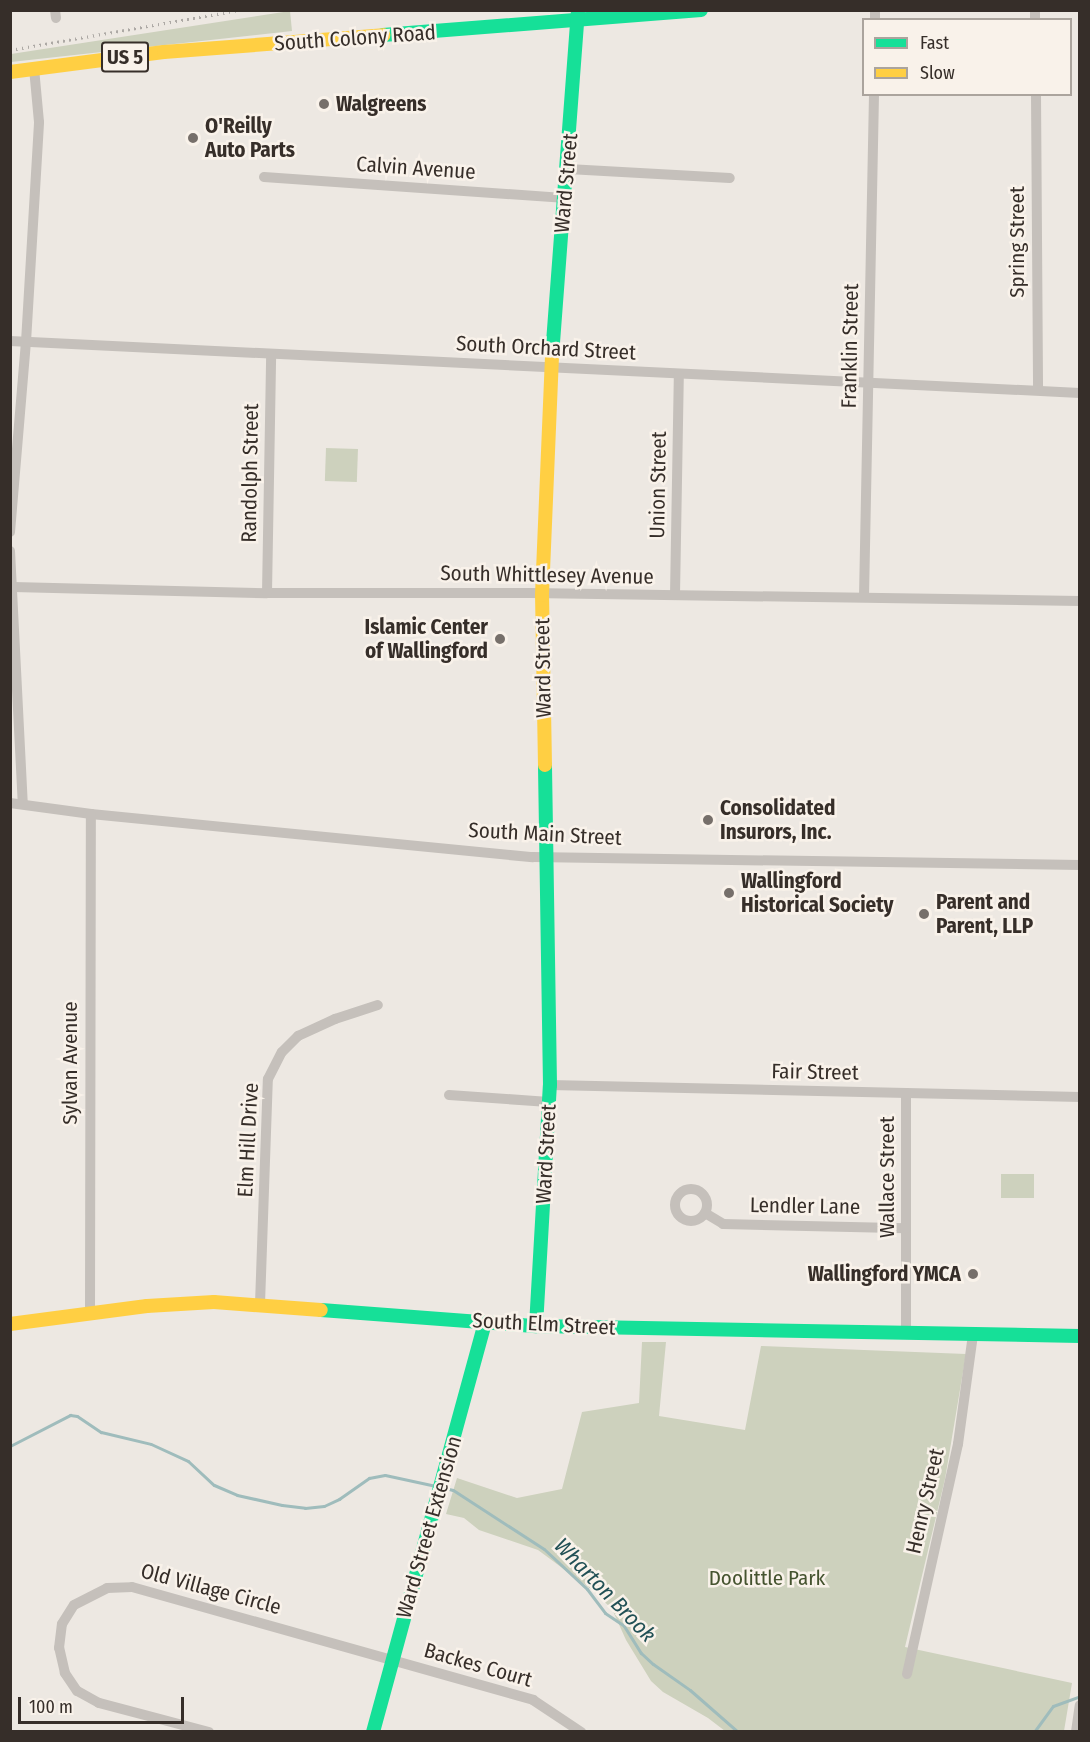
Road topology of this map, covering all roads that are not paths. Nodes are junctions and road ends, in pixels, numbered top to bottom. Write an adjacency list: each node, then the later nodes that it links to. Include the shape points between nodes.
1 (701, 10): 2 (main road, South Colony Road / US 5)
2 (578, 16): 3 (main road, South Colony Road / US 5, via 164,52); 7 (main road, Ward Street)
3 (34, 68): 4 (main road, South Colony Road / US 5); 12 (street, via 39,122)
4 (10, 72)
5 (874, 96): 16 (street, Franklin Street)
6 (1036, 96): 17 (street, Spring Street)
7 (568, 169): 9 (street); 10 (main road, Ward Street)
8 (264, 177): 10 (street, Calvin Avenue)
9 (730, 178)
10 (566, 198): 14 (main road, Ward Street)
11 (10, 341): 12 (street, South Orchard Street)
12 (26, 342): 13 (street, South Orchard Street); 19 (street)
13 (271, 354): 14 (street, South Orchard Street); 22 (street, Randolph Street)
14 (551, 366): 15 (street, South Orchard Street); 23 (main road, Ward Street)
15 (679, 375): 16 (street, South Orchard Street); 24 (street, Union Street)
16 (870, 384): 17 (street, South Orchard Street); 25 (street, Franklin Street)
17 (1038, 390): 18 (street, South Orchard Street)
18 (1080, 393)
19 (10, 532)
20 (10, 551): 21 (street)
21 (13, 587): 22 (street, South Whittlesey Avenue); 27 (street)
22 (267, 593): 23 (street, South Whittlesey Avenue)
23 (542, 595): 24 (street, South Whittlesey Avenue); 31 (main road, Ward Street)
24 (675, 596): 25 (street, South Whittlesey Avenue)
25 (864, 597): 26 (street, South Whittlesey Avenue)
26 (1080, 601)
27 (13, 622): 29 (street)
28 (10, 803): 29 (street, South Main Street)
29 (23, 804): 30 (street, South Main Street)
30 (91, 814): 31 (street, South Main Street); 42 (street, Sylvan Avenue)
31 (546, 857): 32 (street, South Main Street); 34 (main road, Ward Street)
32 (1080, 865)
33 (378, 1005): 41 (street, Elm Hill Drive, via 298,1036 282,1053 268,1079)
34 (550, 1086): 35 (street, Fair Street); 38 (main road, Ward Street)
35 (906, 1093): 37 (street, Fair Street); 40 (street, Wallace Street)
36 (449, 1095): 38 (street)
37 (1080, 1097)
38 (549, 1102): 45 (main road, Ward Street)
39 (705, 1213): 40 (street, Lendler Lane, via 723,1224)
40 (906, 1228): 46 (street, Wallace Street)
41 (260, 1304): 42 (main road, South Elm Street, via 182,1303); 43 (main road, South Elm Street)
42 (90, 1312): 44 (main road, South Elm Street)
43 (485, 1322): 45 (main road, South Elm Street); 49 (main road, Ward Street Extension)
44 (10, 1324)
45 (536, 1326): 46 (main road, South Elm Street)
46 (906, 1333): 47 (main road, South Elm Street)
47 (973, 1335): 48 (main road, South Elm Street); 50 (street, Henry Street, via 958,1444)
48 (1080, 1336)
49 (392, 1660): 52 (street, Old Village Circle, via 132,1587 95,1592 67,1613 58,1636 59,1648 65,1673 77,1691 99,1703); 53 (main road, Ward Street Extension); 54 (street, Backes Court, via 533,1700)
50 (907, 1674)
51 (1079, 1706): 55 (street)
52 (209, 1731)
53 (373, 1731)
54 (581, 1731)
55 (1076, 1731)

